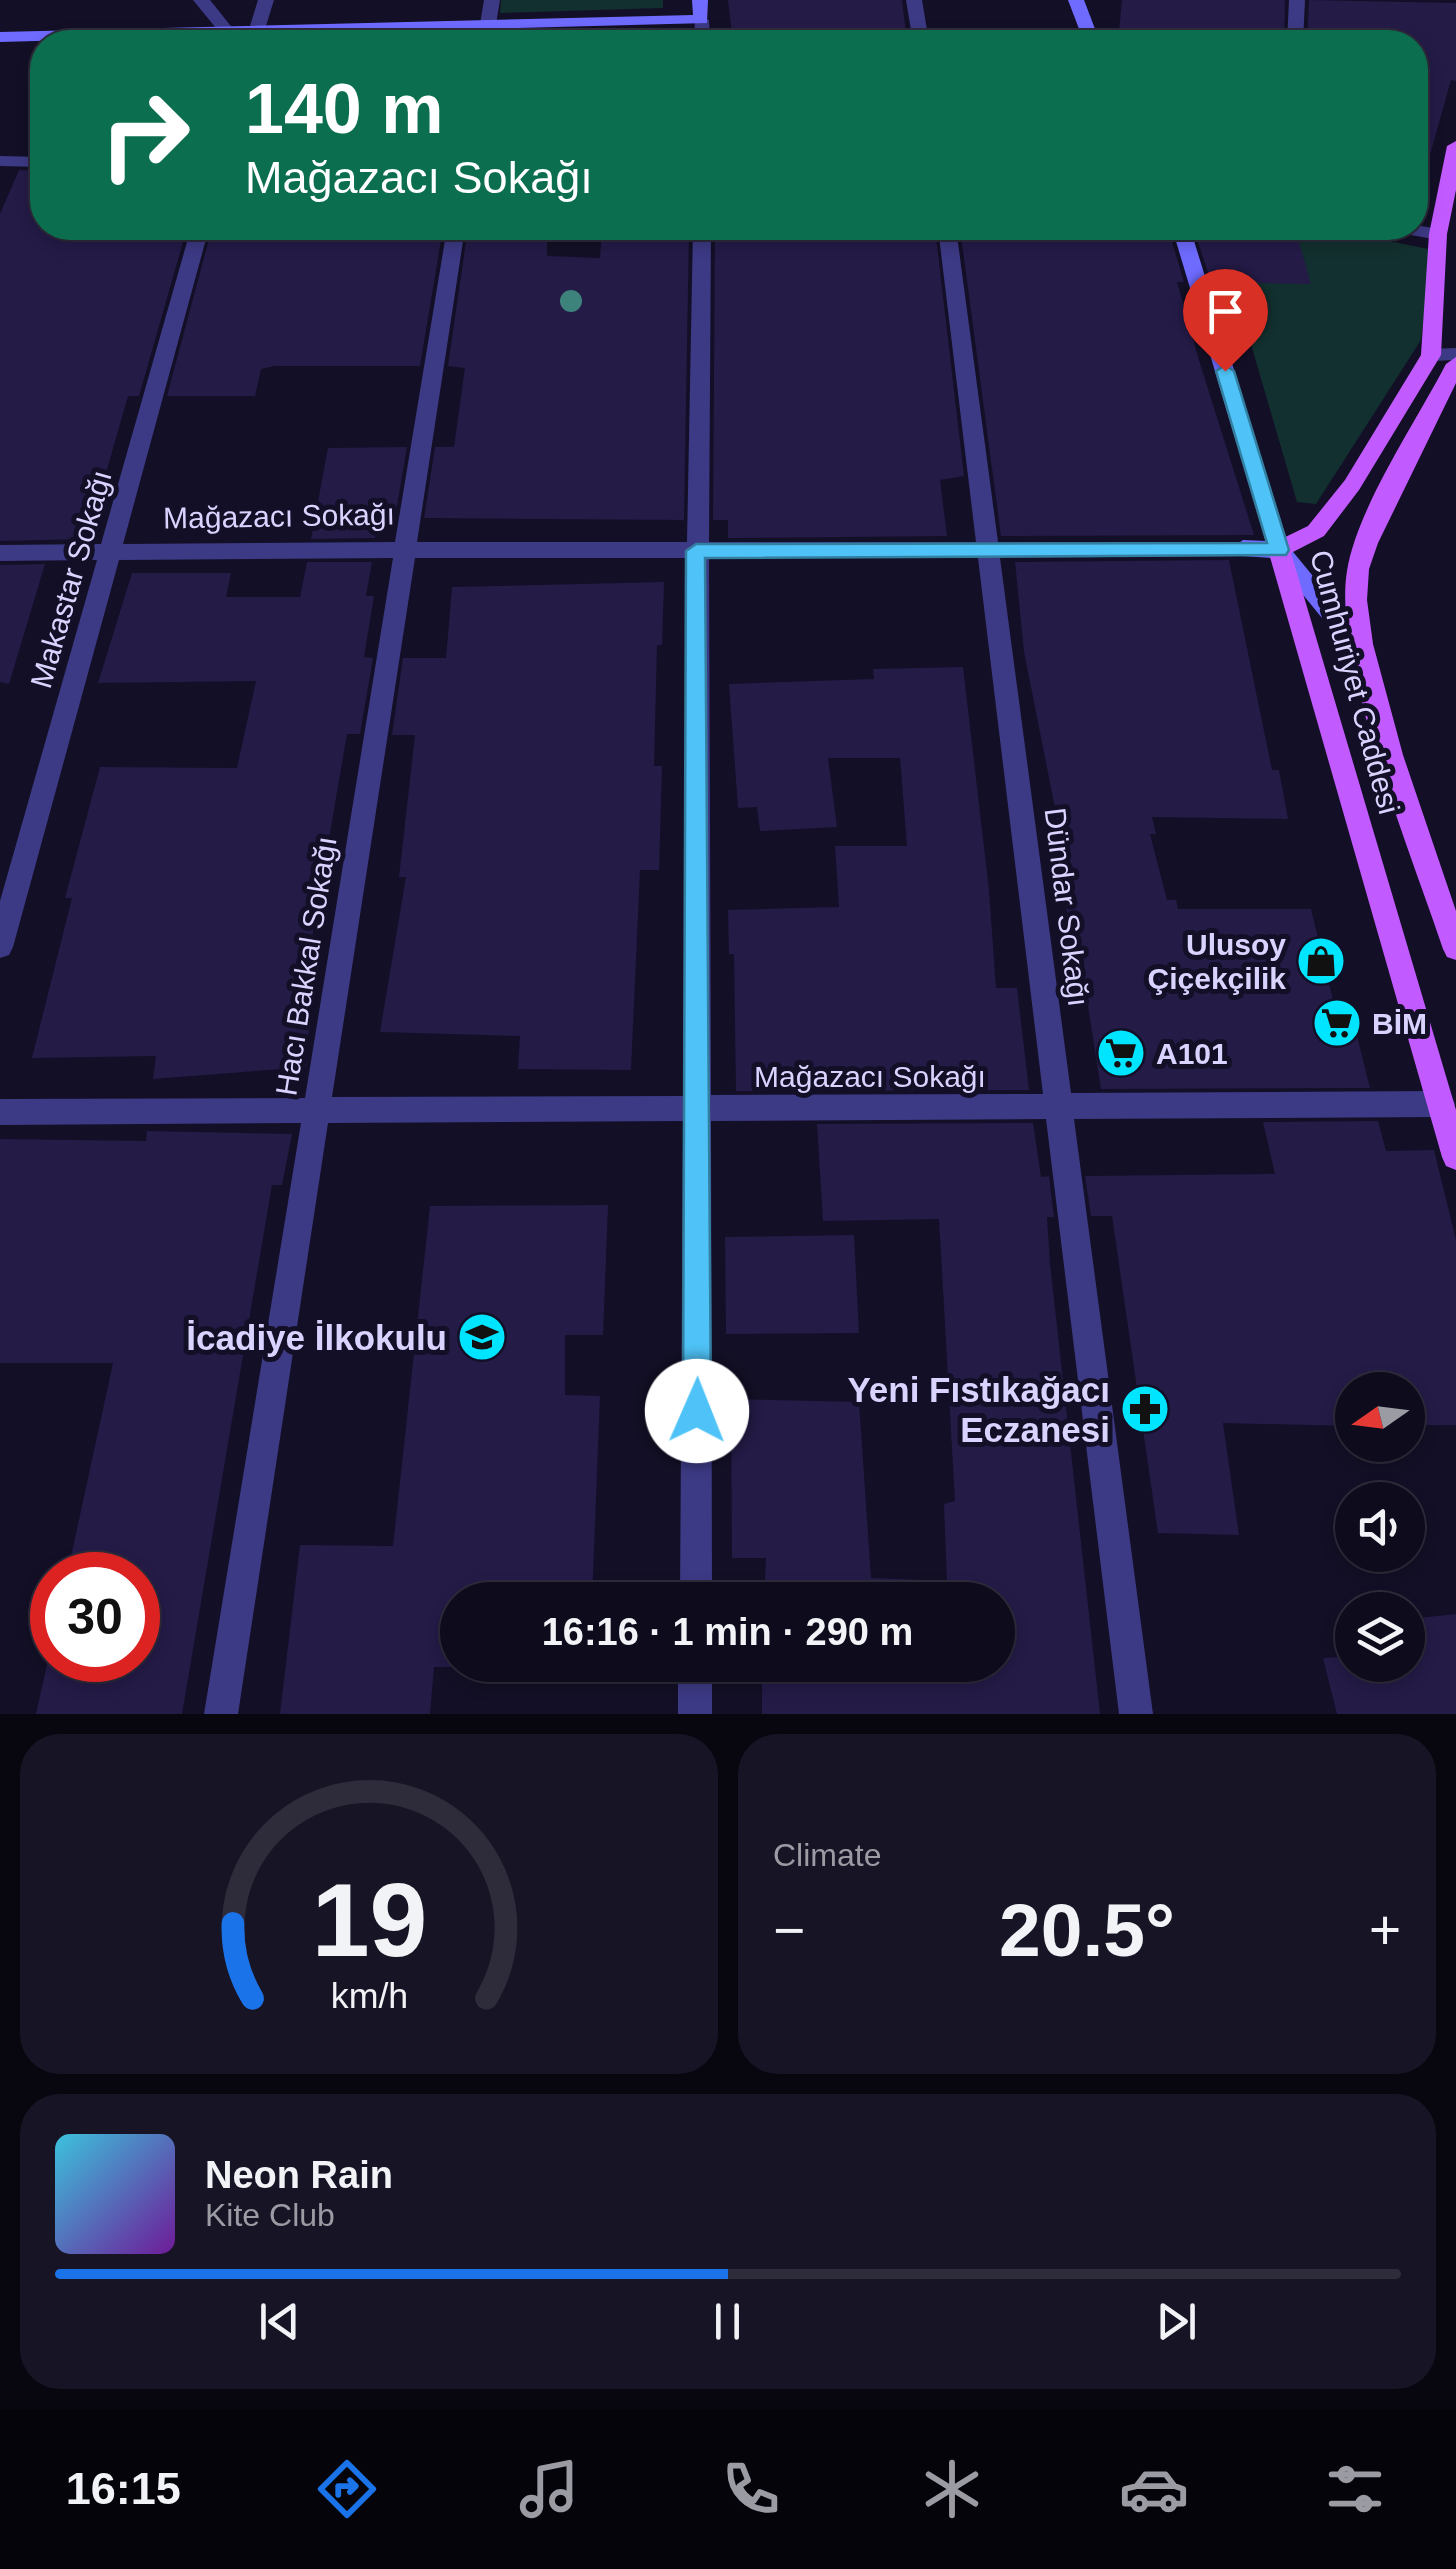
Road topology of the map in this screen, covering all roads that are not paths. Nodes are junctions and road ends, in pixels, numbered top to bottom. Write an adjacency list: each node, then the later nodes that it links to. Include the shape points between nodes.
1 (201, 0): 9 (street)
2 (266, 0): 10 (street)
3 (492, 0): 11 (street)
4 (700, 0): 8 (street)
5 (914, 0): 14 (street)
6 (1076, 0): 15 (street)
7 (1297, 0): 16 (street)
8 (702, 20): 12 (street); 13 (street)
9 (226, 30)
10 (256, 30)
11 (487, 30)
12 (548, 30)
13 (702, 30)
14 (919, 30)
15 (1087, 30)
16 (1295, 30)
17 (30, 37): 18 (street)
18 (0, 38)
19 (1456, 146): 23 (main road, Cumhuriyet Caddesi)
20 (0, 161): 21 (street)
21 (30, 162)
22 (1428, 232): 23 (street)
23 (1438, 234): 30 (main road, Cumhuriyet Caddesi)
24 (197, 240): 34 (street, Makastar Sokağı)
25 (454, 240): 32 (street, Hacı Bakkal Sokağı)
26 (702, 240): 35 (street)
27 (950, 240): 36 (street, Dündar Sokağı)
28 (1186, 240): 33 (street)
29 (1456, 354): 30 (street)
30 (1431, 355): 33 (main road, Cumhuriyet Caddesi, via 1352,485 1316,531)
31 (1456, 364): 38 (main road, Cumhuriyet Caddesi, via 1356,573)
32 (405, 547): 34 (street, Mağazacı Sokağı); 35 (street, Mağazacı Sokağı); 44 (street, Hacı Bakkal Sokağı)
33 (1279, 550): 36 (street, Mağazacı Sokağı); 38 (street); 41 (main road, Cumhuriyet Caddesi)
34 (110, 551): 37 (street, Mağazacı Sokağı); 39 (street, Makastar Sokağı)
35 (696, 551): 36 (street, Mağazacı Sokağı); 43 (street)
36 (989, 551): 42 (street, Dündar Sokağı)
37 (0, 553)
38 (1360, 650): 40 (main road, Cumhuriyet Caddesi)
39 (0, 947)
40 (1456, 949)
41 (1441, 1104): 42 (street, Mağazacı Sokağı); 46 (main road, Cumhuriyet Caddesi)
42 (1060, 1108): 43 (street, Mağazacı Sokağı); 51 (street, Dündar Sokağı)
43 (699, 1110): 44 (street, Mağazacı Sokağı); 47 (street)
44 (316, 1111): 45 (street, Mağazacı Sokağı); 49 (street, Hacı Bakkal Sokağı)
45 (0, 1112)
46 (1456, 1158)
47 (696, 1582)
48 (695, 1682): 50 (street)
49 (221, 1714)
50 (695, 1714)
51 (1136, 1714)

